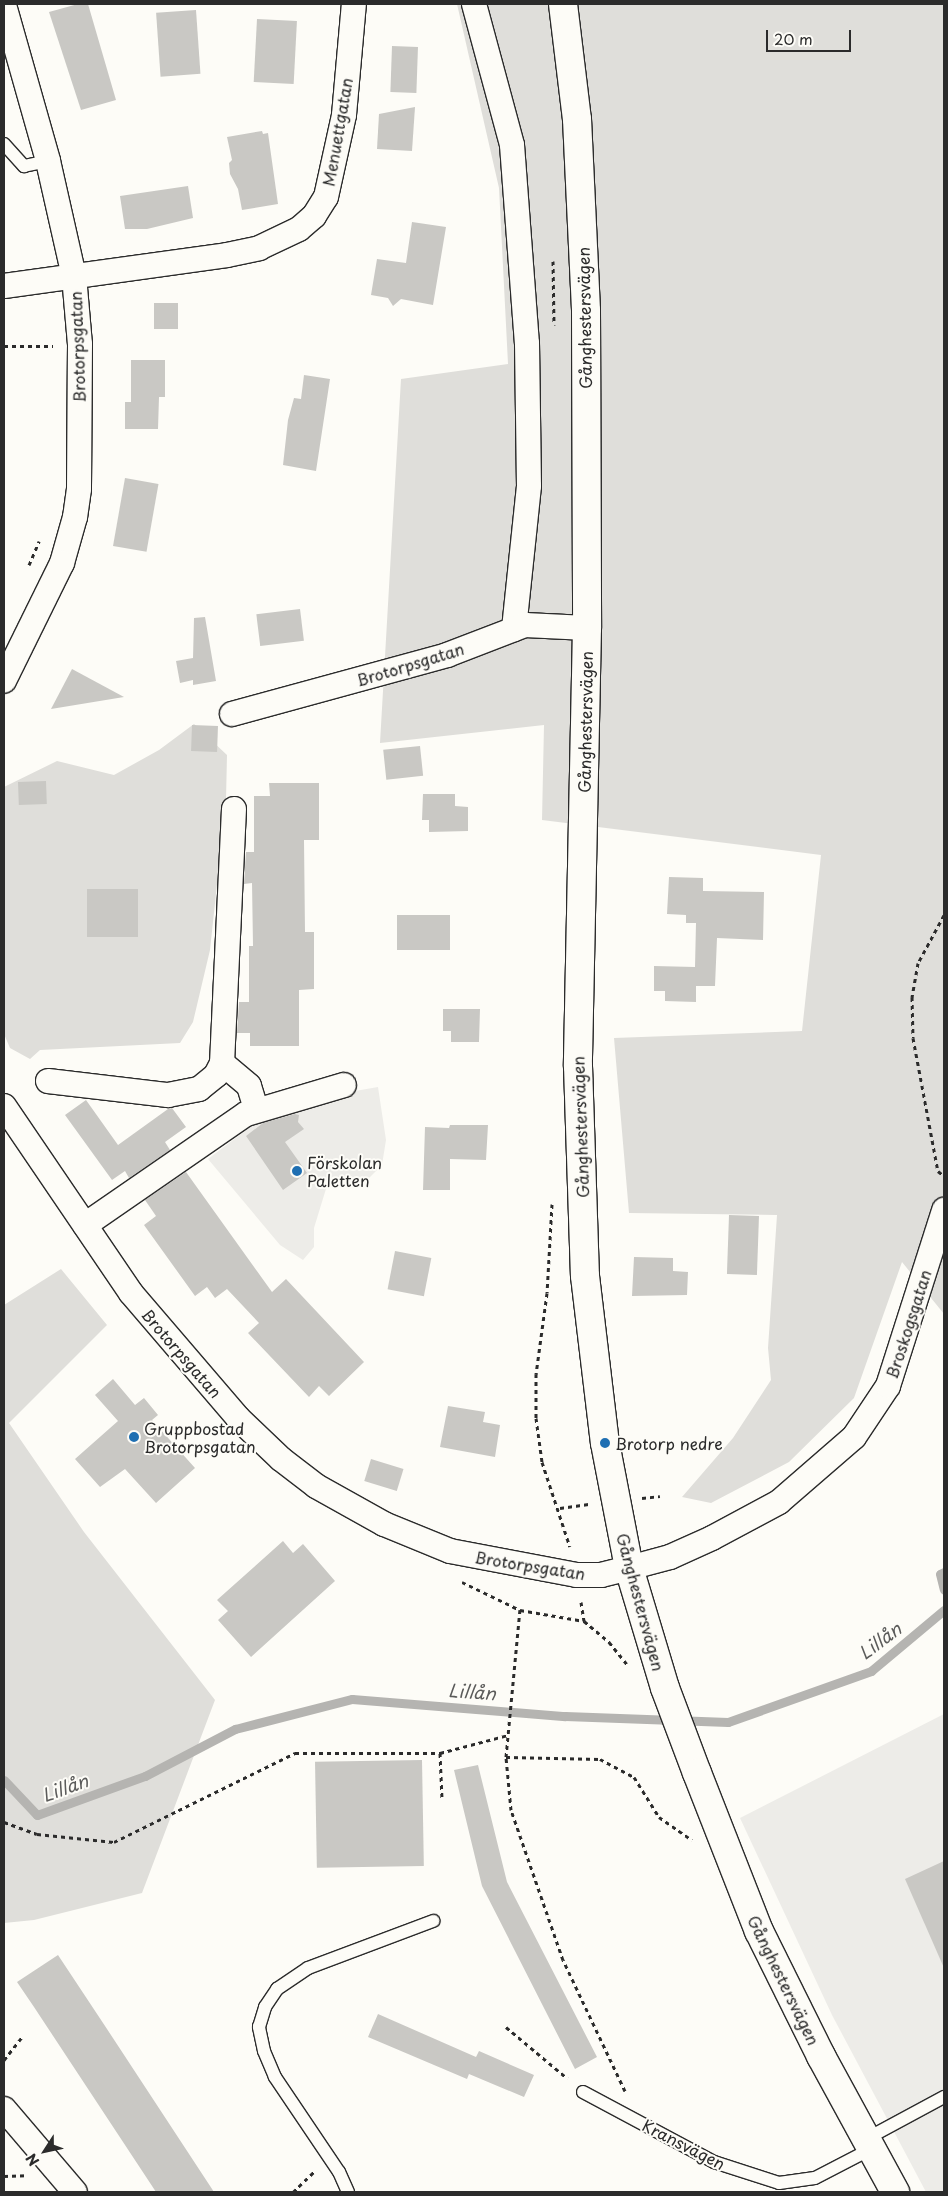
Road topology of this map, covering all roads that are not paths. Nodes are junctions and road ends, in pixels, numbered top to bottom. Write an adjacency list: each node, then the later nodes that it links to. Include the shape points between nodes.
1 (354, 4): 7 (street, Menuettgatan, via 344,116 326,197 314,216 299,229 259,248)
2 (474, 4): 10 (street, via 512,145 527,343 529,486)
3 (564, 4): 9 (street, Gånghestersvägen, via 576,119 586,311)
4 (4, 5): 6 (street, Brotorpsgatan)
5 (4, 144): 6 (lane, via 24,166)
6 (48, 161): 7 (street, Brotorpsgatan)
7 (74, 276): 8 (street, Menuettgatan); 11 (street, Brotorpsgatan, via 80,344 76,517 62,563)
8 (4, 286)
9 (587, 628): 10 (street, Brotorpsgatan, via 525,625); 22 (street, Gånghestersvägen, via 578,1066 585,1276 604,1443)
10 (514, 629): 13 (street, Brotorpsgatan, via 447,655)
11 (9, 654): 12 (street, Brotorpsgatan)
12 (4, 681)
13 (232, 714)
14 (234, 809): 15 (street)
15 (222, 1063): 16 (street, via 216,1075 199,1089 168,1095); 19 (street, via 249,1086)
16 (48, 1081)
17 (344, 1085): 19 (street)
18 (4, 1106): 21 (street, Brotorpsgatan)
19 (256, 1110): 21 (street)
20 (944, 1210): 22 (street, Broskogsgatan, via 888,1386 854,1438 779,1502 670,1557)
21 (85, 1226): 22 (street, Brotorpsgatan, via 131,1293 238,1418 281,1460 316,1486 384,1524 450,1551 577,1575 601,1575)
22 (629, 1568): 27 (street, Gånghestersvägen, via 665,1688 759,1931)
23 (433, 1921): 29 (lane, via 308,1968 277,1989 265,2006 259,2027 264,2051 275,2077)
24 (583, 2092): 27 (lane, Kransvägen, via 714,2162 779,2183 815,2178)
25 (944, 2097): 27 (lane, Kransvägen)
26 (4, 2109): 28 (street)
27 (869, 2144): 30 (street, Gånghestersvägen)
28 (74, 2192)
29 (348, 2192)
30 (895, 2192)

